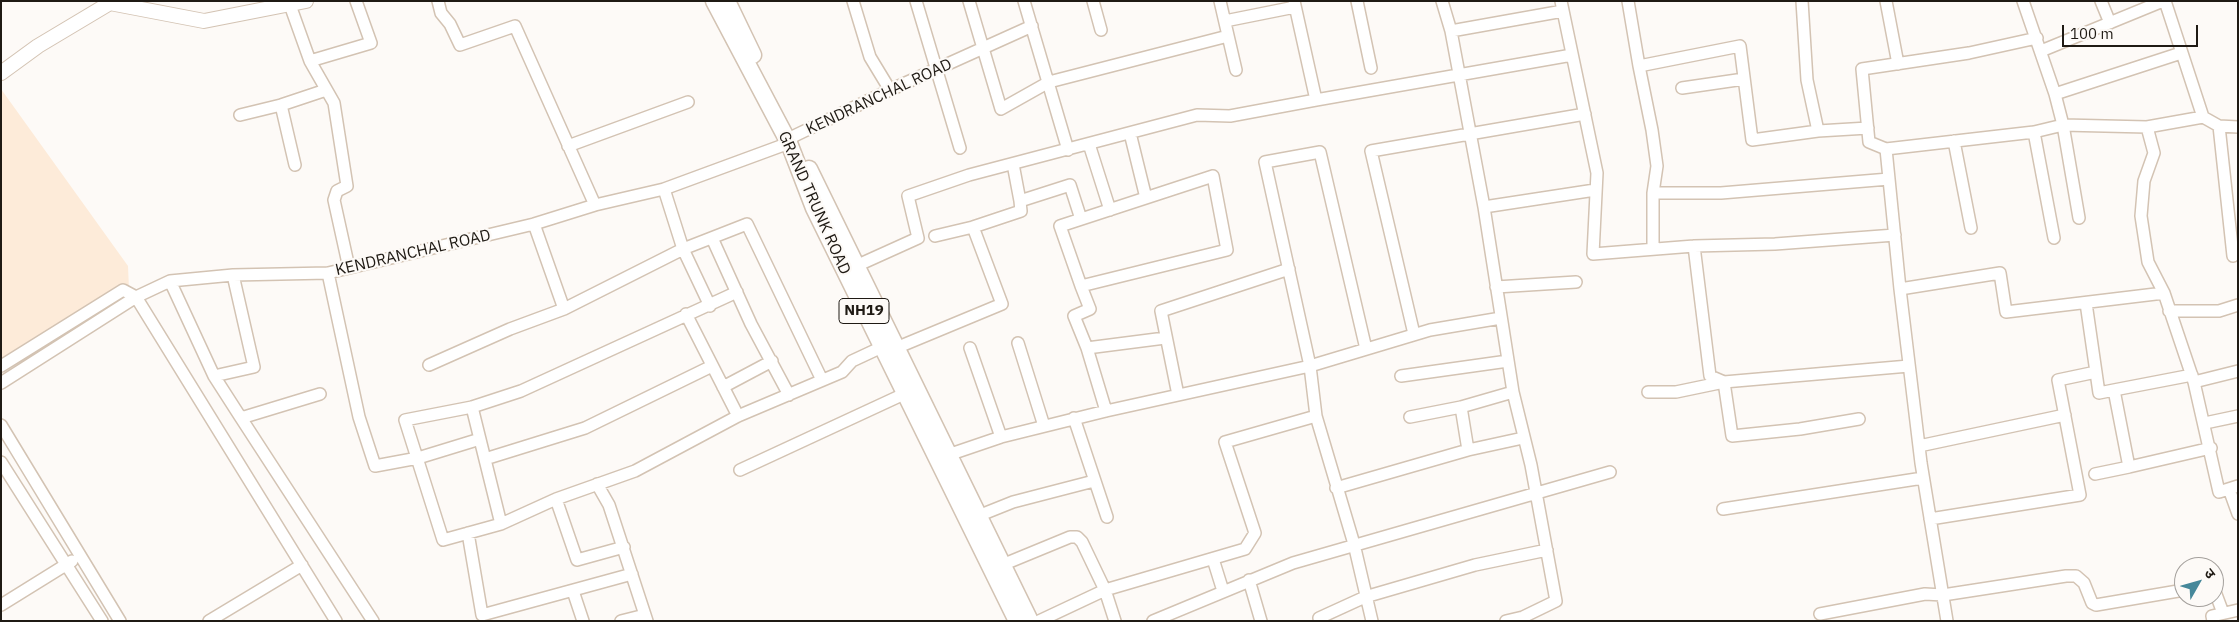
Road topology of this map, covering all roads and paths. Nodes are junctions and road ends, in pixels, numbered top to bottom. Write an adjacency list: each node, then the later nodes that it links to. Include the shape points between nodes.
1 (306, 1): 21 (main road)
2 (356, 1): 35 (street, via 371,43)
3 (438, 1): 67 (street, via 460,45 515,26)
4 (714, 1): 64 (highway, GRAND TRUNK ROAD / NH19)
5 (727, 1): 64 (highway, GRAND TRUNK ROAD / NH19)
6 (853, 1): 47 (street, via 870,57)
7 (916, 1): 39 (street)
8 (969, 1): 31 (street)
9 (1024, 1): 26 (street)
10 (1093, 1): 27 (street)
11 (1220, 1): 24 (street)
12 (1357, 1): 38 (street)
13 (1442, 1): 28 (street)
14 (1628, 1): 37 (street)
15 (1802, 1): 60 (street, via 1807,80)
16 (1886, 1): 36 (street)
17 (2023, 1): 30 (street)
18 (2101, 1): 25 (street)
19 (2164, 1): 25 (street); 33 (street)
20 (1294, 4): 24 (street); 49 (street)
21 (290, 5): 23 (main road); 35 (street)
22 (1562, 6): 28 (street); 34 (street)
23 (246, 8): 41 (main road, via 204,20 110,3 38,46)
24 (1225, 21): 29 (street)
25 (2110, 23): 32 (street)
26 (1032, 26): 31 (street, KENDRANCHAL ROAD); 44 (street)
27 (1100, 30)
28 (1451, 31): 42 (street)
29 (1228, 36): 40 (street); 44 (street)
30 (2037, 38): 32 (street); 36 (street)
31 (982, 49): 39 (street, KENDRANCHAL ROAD); 44 (street, via 1001,109)
32 (2041, 51): 48 (street)
33 (2181, 53): 48 (street); 54 (street)
34 (1572, 55): 42 (street); 53 (street)
35 (310, 62): 46 (street)
36 (1898, 64): 59 (street, via 1862,69)
37 (1638, 66): 43 (street, via 1740,46); 76 (street, via 1657,166)
38 (1371, 68)
39 (937, 70): 47 (street, KENDRANCHAL ROAD); 68 (street)
40 (1236, 70)
41 (1, 73)
42 (1458, 76): 49 (street); 63 (street)
43 (1744, 79): 45 (street); 60 (street, via 1752,140)
44 (1049, 82): 70 (street)
45 (1682, 88)
46 (326, 90): 51 (street); 96 (street, via 334,103 347,186 337,191 334,200)
47 (890, 90): 64 (street, KENDRANCHAL ROAD)
48 (2055, 94): 55 (street)
49 (1316, 100): 62 (street, via 1230,116 1197,115)
50 (688, 102): 67 (street)
51 (281, 105): 52 (street); 72 (street)
52 (240, 114)
53 (1585, 114): 63 (street); 75 (street, via 1597,173)
54 (2203, 117): 56 (street); 57 (street)
55 (2063, 125): 56 (street); 61 (street); 82 (street)
56 (2148, 126): 106 (street, via 2154,153 2144,181 2141,216 2148,262)
57 (2219, 126): 58 (street); 94 (street)
58 (2238, 127)
59 (1868, 128): 60 (street); 69 (street, via 1869,142)
60 (1818, 131)
61 (2034, 132): 65 (street); 90 (street)
62 (1130, 133): 66 (street); 77 (street)
63 (1469, 134): 80 (street); 115 (street, via 1371,152)
64 (791, 140): 74 (street, KENDRANCHAL ROAD); 95 (highway, GRAND TRUNK ROAD / NH19); 118 (highway, GRAND TRUNK ROAD / NH19, via 814,208)
65 (1954, 141): 69 (street); 86 (street)
66 (1089, 144): 70 (street); 81 (street)
67 (568, 146): 79 (street)
68 (960, 148)
69 (1886, 149): 73 (street)
70 (1068, 150): 71 (street)
71 (1013, 164): 78 (street); 95 (street, via 908,196 918,238)
72 (295, 165)
73 (1889, 179): 76 (street, via 1721,193); 87 (street)
74 (664, 188): 79 (street, KENDRANCHAL ROAD); 92 (street)
75 (1595, 190): 80 (street); 93 (street, via 1593,254)
76 (1653, 193): 93 (street)
77 (1146, 198): 81 (street); 102 (street, via 1213,176 1227,250)
78 (1020, 201): 83 (street, via 1070,185); 85 (street, via 1021,211)
79 (595, 205): 84 (street, KENDRANCHAL ROAD)
80 (1484, 207): 103 (street)
81 (1110, 210): 83 (street)
82 (2079, 218)
83 (1081, 219): 102 (street, via 1060,226)
84 (534, 224): 96 (street, KENDRANCHAL ROAD); 111 (street)
85 (973, 227): 88 (street); 118 (street, via 1002,304)
86 (1971, 228)
87 (1895, 235): 91 (street); 104 (street)
88 (935, 236)
89 (712, 238): 92 (street); 105 (street); 134 (street, via 747,224)
90 (2054, 238)
91 (1694, 246): 93 (street); 135 (street, via 1710,376)
92 (683, 249): 110 (street); 111 (street)
93 (1653, 249)
94 (2233, 256)
95 (856, 266): 118 (highway, GRAND TRUNK ROAD / NH19)
96 (349, 268): 98 (street, KENDRANCHAL ROAD)
97 (1289, 269): 116 (street, via 1161,311); 121 (street, via 1265,162 1320,152); 127 (street)
98 (328, 273): 99 (street, KENDRANCHAL ROAD); 166 (street, via 359,417 375,466)
99 (233, 275): 100 (street, KENDRANCHAL ROAD); 131 (street, via 254,367)
100 (170, 281): 107 (street, KENDRANCHAL ROAD); 131 (street)
101 (1576, 282): 103 (street)
102 (1081, 286): 120 (street, via 1090,309 1074,316)
103 (1496, 287): 114 (street)
104 (1900, 289): 108 (street, via 2000,273 2006,312); 128 (street)
105 (737, 292): 110 (street); 122 (street)
106 (2164, 293): 108 (street); 112 (street)
107 (136, 297): 125 (street, via 123,290); 136 (street, KENDRANCHAL ROAD); 196 (street)
108 (2086, 303): 130 (street)
109 (2238, 305): 112 (street, via 2219,311)
110 (710, 306): 113 (street)
111 (564, 309): 124 (street)
112 (2169, 311): 133 (street)
113 (686, 314): 126 (street); 145 (street, via 521,391)
114 (1501, 318): 115 (street); 123 (street)
115 (1414, 334): 121 (street)
116 (1165, 338): 120 (street); 144 (street)
117 (1018, 343): 158 (street)
118 (889, 347): 134 (street, via 852,361 842,372); 142 (highway, GRAND TRUNK ROAD / NH19); 165 (highway, GRAND TRUNK ROAD / NH19)
119 (970, 348): 159 (street)
120 (1087, 348): 147 (street)
121 (1366, 349): 127 (street)
122 (772, 361): 137 (street); 143 (street)
123 (1508, 361): 132 (street); 139 (street)
124 (429, 365)
125 (1, 366)
126 (712, 366): 137 (street); 167 (street, via 585,428)
127 (1310, 366): 144 (street); 150 (street)
128 (1909, 366): 135 (street); 162 (street)
129 (2238, 371): 133 (street)
130 (2096, 372): 138 (street, via 2099,393); 148 (street, via 2058,380)
131 (214, 376): 153 (street)
132 (1401, 376)
133 (2193, 378): 138 (street); 156 (street)
134 (822, 380): 143 (street)
135 (1724, 382): 140 (street, via 1676,392); 155 (street, via 1732,436)
136 (1, 383)
137 (723, 387): 149 (street)
138 (2114, 390): 169 (street)
139 (1513, 392): 146 (street); 160 (street)
140 (1648, 392)
141 (320, 394): 153 (street)
142 (904, 394): 170 (street); 220 (highway, GRAND TRUNK ROAD / NH19)
143 (789, 395): 149 (street)
144 (1178, 395): 147 (street)
145 (472, 407): 161 (street); 166 (street, via 406,420)
146 (1461, 407): 152 (street); 164 (street)
147 (1106, 411): 154 (street)
148 (2065, 415): 162 (street); 186 (street, via 2080,495)
149 (738, 416): 175 (street, via 635,471)
150 (1316, 416): 177 (street); 193 (street, via 1224,442 1255,533 1245,548)
151 (2238, 416): 156 (street)
152 (1410, 417)
153 (241, 418): 217 (street)
154 (1074, 418): 158 (street); 174 (street)
155 (1859, 419)
156 (2205, 423): 163 (street)
157 (1, 426): 180 (street)
158 (1044, 426): 159 (street)
159 (1001, 437): 165 (street)
160 (1523, 438): 164 (street); 178 (street)
161 (480, 439): 166 (street); 167 (street)
162 (1919, 446): 173 (street)
163 (2211, 448): 169 (street); 176 (street, via 2219,492)
164 (1468, 450): 177 (street)
165 (948, 455): 184 (highway, GRAND TRUNK ROAD / NH19)
166 (418, 458): 188 (street, via 442,540)
167 (485, 459): 187 (street)
168 (1, 462): 181 (street)
169 (2129, 466): 172 (street)
170 (740, 470)
171 (1610, 472): 178 (street)
172 (2095, 474)
173 (1923, 478): 182 (street); 186 (street)
174 (1094, 480): 184 (street, via 1013,502); 185 (street)
175 (596, 484): 179 (street); 190 (street, via 609,504)
176 (2234, 487): 183 (street)
177 (1336, 488): 189 (street)
178 (1535, 493): 189 (street); 191 (street)
179 (556, 499): 187 (street); 190 (street, via 577,560)
180 (47, 500): 181 (street); 192 (street)
181 (31, 509): 195 (street)
182 (1723, 509)
183 (2238, 514)
184 (978, 516): 194 (highway, GRAND TRUNK ROAD / NH19)
185 (1107, 517)
186 (1930, 519): 203 (street)
187 (501, 524): 188 (street)
188 (468, 533): 210 (street)
189 (1354, 544): 198 (street); 204 (street)
190 (624, 547): 197 (street)
191 (1547, 550): 204 (street, via 1475,565); 227 (street, via 1556,601 1523,617)
192 (80, 555): 195 (street); 206 (street)
193 (1213, 559): 199 (street); 201 (street)
194 (1002, 564): 199 (street, via 1077,537); 221 (highway, GRAND TRUNK ROAD / NH19)
195 (66, 565): 205 (street); 213 (street)
196 (302, 565): 215 (street); 216 (street)
197 (632, 574): 200 (street); 211 (street)
198 (1249, 580): 201 (street); 225 (street)
199 (1105, 590): 222 (street); 223 (street)
200 (573, 591): 210 (street); 218 (street)
201 (1222, 591): 224 (street)
202 (2174, 592): 203 (street, via 2096,605 2092,603 2084,583 2076,576 2066,576)
203 (1943, 595): 208 (street, via 1925,594); 228 (street)
204 (1365, 597): 212 (street); 226 (street)
205 (1, 605)
206 (112, 609): 213 (street); 214 (street)
207 (2238, 610): 209 (street)
208 (1820, 614)
209 (2218, 617)
210 (482, 618)
211 (646, 618): 219 (street)
212 (1319, 618)
213 (98, 620)
214 (120, 621)
215 (209, 621)
216 (336, 621)
217 (373, 621)
218 (584, 621)
219 (621, 621)
220 (1017, 621)
221 (1030, 621)
222 (1039, 621)
223 (1115, 621)
224 (1153, 621)
225 (1261, 621)
226 (1372, 621)
227 (1506, 621)
228 (1947, 621)

